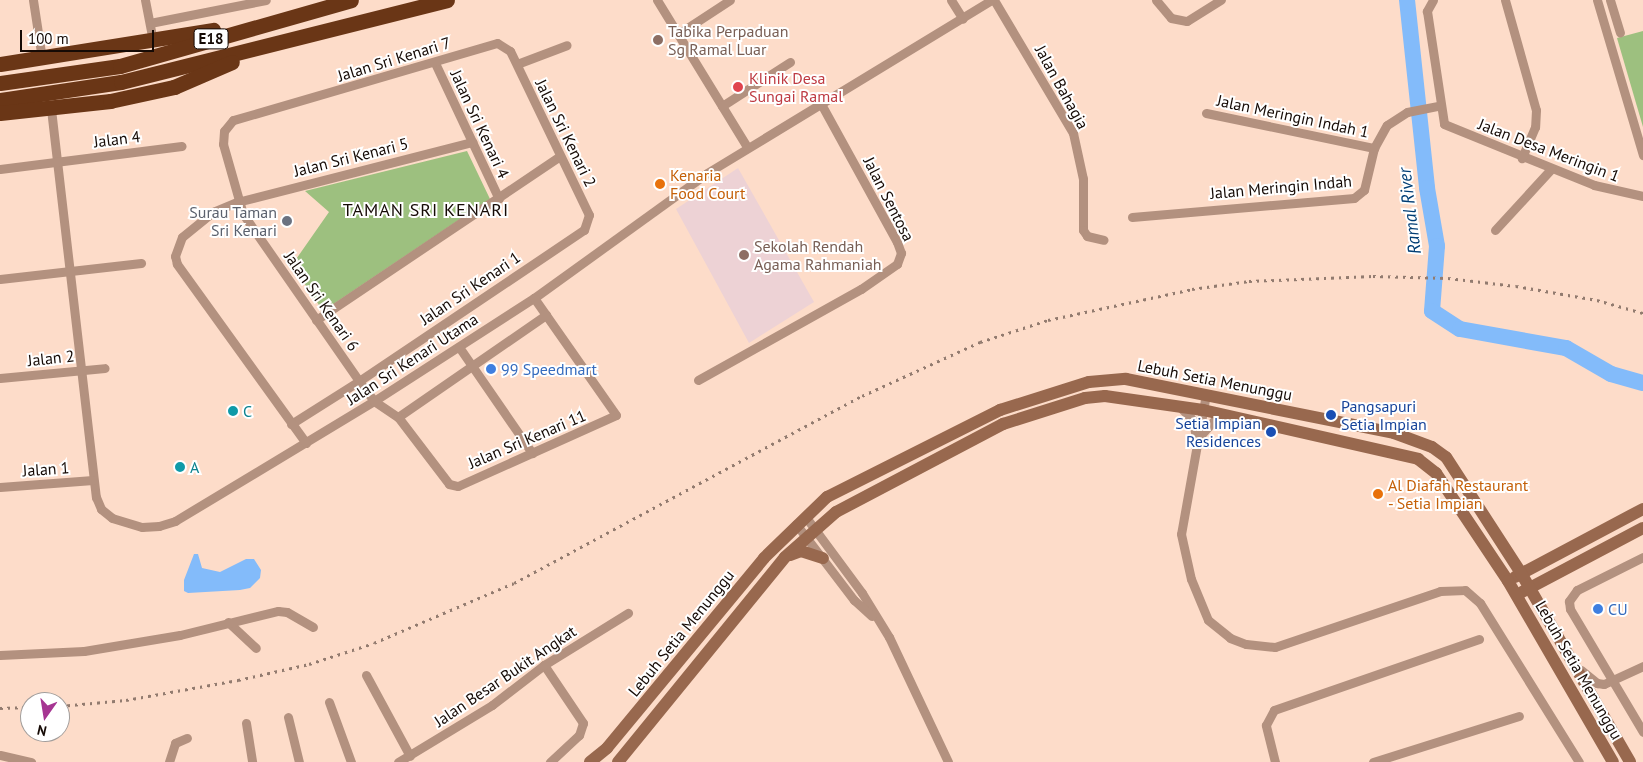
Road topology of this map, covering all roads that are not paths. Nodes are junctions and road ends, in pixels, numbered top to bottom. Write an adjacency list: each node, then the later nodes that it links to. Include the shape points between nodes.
1 (33, 0): 25 (street)
2 (145, 0): 19 (street)
3 (266, 0): 16 (street)
4 (351, 0): 17 (highway, E18)
5 (447, 0): 24 (highway, E18)
6 (657, 0): 21 (street)
7 (730, 0): 21 (street)
8 (951, 0): 18 (street)
9 (993, 0): 18 (street, Jalan Sri Kenari Utama); 55 (street, Jalan Bahagia, via 1073,133 1084,180 1083,230 1086,236)
10 (1156, 0): 11 (street, via 1171,18 1178,21 1194,19)
11 (1221, 0)
12 (1433, 0): 34 (street, via 1427,11)
13 (1505, 0): 45 (street, via 1536,110 1535,128)
14 (1596, 0): 44 (street)
15 (1610, 0): 20 (street)
16 (250, 2): 19 (street)
17 (302, 13): 22 (highway); 30 (highway, E18, via 120,66)
18 (963, 19): 32 (street, Jalan Sri Kenari Utama)
19 (150, 23): 22 (street)
20 (1620, 32)
21 (678, 34): 33 (street)
22 (153, 41): 25 (highway)
23 (567, 45): 29 (street)
24 (263, 48): 31 (highway, E18, via 121,82); 35 (highway, via 174,87)
25 (42, 59): 28 (highway)
26 (790, 62): 33 (street)
27 (435, 63): 29 (street, Jalan Sri Kenari 7, via 497,43 510,51); 38 (street, Jalan Sri Kenari 7, via 233,120); 39 (street, Jalan Sri Kenari 4)
28 (0, 64)
29 (517, 64): 43 (street, Jalan Sri Kenari 2)
30 (0, 83)
31 (0, 100)
32 (821, 104): 41 (street, Jalan Sri Kenari Utama); 67 (street, Jalan Sentosa, via 897,242 900,253 896,264 861,288)
33 (722, 106): 41 (street)
34 (1439, 106): 42 (street, Jalan Meringin Indah, via 1407,112 1387,125); 45 (street, Jalan Desa Meringin 1, via 1446,126)
35 (51, 110): 36 (highway); 46 (street, Jalan Sri Kenari Utama)
36 (0, 113)
37 (1206, 113): 42 (street, Jalan Meringin Indah 1)
38 (224, 131): 51 (street, Jalan Sri Kenari 6, via 223,144)
39 (472, 142): 50 (street, Jalan Sri Kenari 4); 51 (street, Jalan Sri Kenari 5)
40 (182, 146): 46 (street, Jalan 4)
41 (747, 147): 59 (street, Jalan Sri Kenari Utama)
42 (1374, 148): 53 (street, Jalan Meringin Indah, via 1364,190 1354,198)
43 (560, 156): 50 (street); 52 (street, Jalan Sri Kenari 2)
44 (1643, 156)
45 (1522, 158): 47 (street, Jalan Desa Meringin 1)
46 (57, 162): 48 (street, Jalan 4); 57 (street, Jalan Sri Kenari Utama)
47 (1551, 169): 49 (street, Jalan Desa Meringin 1, via 1604,189); 54 (street)
48 (0, 170)
49 (1643, 196)
50 (498, 198): 61 (street)
51 (237, 202): 61 (street, Jalan Sri Kenari 6); 75 (street, Jalan Sri Kenari 5, via 213,212 182,237 175,256 177,264)
52 (589, 215): 68 (street, Jalan Sri Kenari 1, via 584,230)
53 (1132, 217)
54 (1495, 230)
55 (1104, 240)
56 (141, 263): 57 (street)
57 (68, 270): 58 (street); 65 (street, Jalan Sri Kenari Utama)
58 (0, 279)
59 (534, 298): 60 (street); 62 (street, Jalan Sri Kenari Utama)
60 (546, 315): 63 (street); 78 (street, Jalan Sri Kenari 11, via 616,415)
61 (316, 320): 68 (street, Jalan Sri Kenari 6)
62 (459, 347): 63 (street); 70 (street, Jalan Sri Kenari Utama)
63 (472, 366): 74 (street); 78 (street)
64 (105, 368): 65 (street, Jalan 2)
65 (80, 370): 66 (street, Jalan 2); 79 (street, Jalan Sri Kenari Utama)
66 (0, 378)
67 (698, 380)
68 (359, 381): 70 (street, Jalan Sri Kenari 6); 75 (street, Jalan Sri Kenari 1)
69 (1206, 394): 72 (street); 82 (street, Lebuh Setia Menunggu, via 1126,379 1070,387 1000,410 827,497); 88 (street, Lebuh Setia Menunggu, via 1394,433 1432,447 1456,469)
70 (374, 401): 74 (street); 77 (street, Jalan Sri Kenari Utama)
71 (1178, 406): 72 (street, Lebuh Setia Menunggu); 76 (street, via 1192,419); 84 (street, Lebuh Setia Menunggu, via 1105,396 1085,398 1003,424 865,495 836,512)
72 (1203, 410): 73 (street, Lebuh Setia Menunggu); 76 (street)
73 (1228, 415): 76 (street, via 1216,418); 89 (street, Lebuh Setia Menunggu, via 1418,459 1436,473)
74 (398, 416): 78 (street, Jalan Sri Kenari 11, via 448,484 458,486)
75 (291, 424): 77 (street)
76 (1197, 442): 124 (street, via 1184,507 1181,545 1201,609 1218,630 1246,644 1275,647 1440,591 1465,590 1480,604)
77 (306, 444): 79 (street, Jalan Sri Kenari Utama, via 175,521 159,526 142,527 112,518 102,509)
78 (532, 453)
79 (93, 480): 80 (street, Jalan 1)
80 (0, 487)
81 (1643, 509): 88 (street)
82 (800, 520): 84 (street); 119 (street, Lebuh Setia Menunggu, via 764,558 607,748)
83 (1643, 528): 90 (street)
84 (811, 534): 85 (street, Lebuh Setia Menunggu); 87 (street); 94 (street, via 862,593)
85 (786, 557): 87 (street, via 801,551); 120 (street, Lebuh Setia Menunggu)
86 (1643, 557): 103 (street, via 1577,590 1569,601 1570,609)
87 (823, 558): 94 (street, via 854,600)
88 (1520, 573): 89 (street); 90 (street, Lebuh Setia Menunggu)
89 (1508, 581): 91 (street, Lebuh Setia Menunggu)
90 (1529, 588): 91 (street); 99 (street, Lebuh Setia Menunggu)
91 (1517, 595): 125 (street, Lebuh Setia Menunggu)
92 (628, 613): 100 (street, Jalan Besar Bukit Angkat)
93 (228, 622): 95 (street, via 278,611); 97 (street); 98 (street, via 180,635 84,651)
94 (879, 623): 121 (street)
95 (313, 627)
96 (1480, 639): 122 (street, via 1274,710 1268,716 1266,732)
97 (256, 648)
98 (0, 655)
99 (1570, 659): 103 (street, via 1596,684); 126 (street, Lebuh Setia Menunggu)
100 (544, 665): 111 (street, Jalan Besar Bukit Angkat, via 492,705); 118 (street, via 583,723 579,735)
101 (1643, 666): 103 (street)
102 (366, 675): 111 (street)
103 (1614, 681): 108 (street)
104 (329, 702): 116 (street)
105 (1519, 716): 123 (street)
106 (288, 717): 115 (street)
107 (246, 723): 114 (street)
108 (1643, 732)
109 (187, 738): 113 (street, via 174,743)
110 (0, 754): 112 (street)
111 (410, 756): 117 (street, Jalan Besar Bukit Angkat)
112 (31, 762)
113 (169, 762)
114 (252, 762)
115 (299, 762)
116 (351, 762)
117 (398, 762)
118 (550, 762)
119 (590, 762)
120 (618, 762)
121 (948, 762)
122 (1276, 762)
123 (1373, 762)
124 (1579, 762)
125 (1613, 762)
126 (1630, 762)

